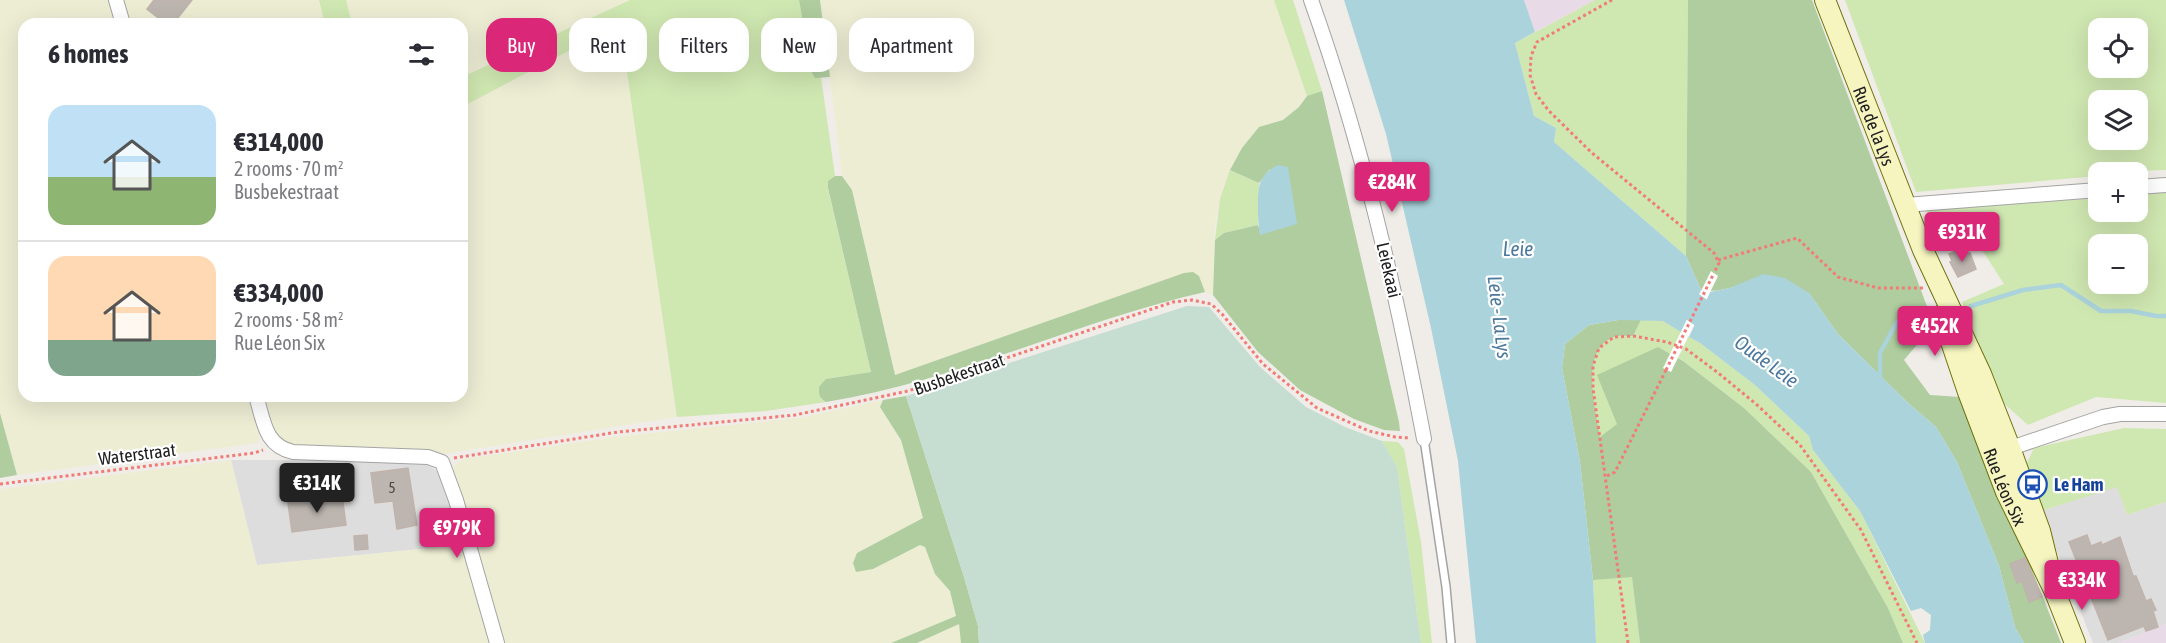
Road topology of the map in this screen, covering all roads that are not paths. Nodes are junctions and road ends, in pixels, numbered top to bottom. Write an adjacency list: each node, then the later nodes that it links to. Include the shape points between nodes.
1 (117, 0): 4 (street)
2 (1311, 0): 14 (street, Leiekaai, via 1370,188)
3 (1825, 0): 8 (main road, Rue de la Lys)
4 (122, 18)
5 (2166, 185): 6 (street)
6 (2148, 186)
7 (2088, 191): 8 (street)
8 (1905, 204): 9 (main road, Rue de la Lys)
9 (1923, 250): 10 (main road, Rue de la Lys); 12 (main road, Rue de la Lys)
10 (1981, 374): 15 (main road, Rue Léon Six)
11 (258, 402): 16 (street, via 276,446 293,452 428,457 442,462)
12 (1976, 413): 15 (main road, Rue Léon Six)
13 (2166, 414): 15 (street, via 2103,417)
14 (1424, 439): 17 (lane)
15 (2001, 451): 18 (main road, Rue Léon Six, via 2013,508 2055,592)
16 (497, 643)
17 (1451, 643)
18 (2074, 643)

